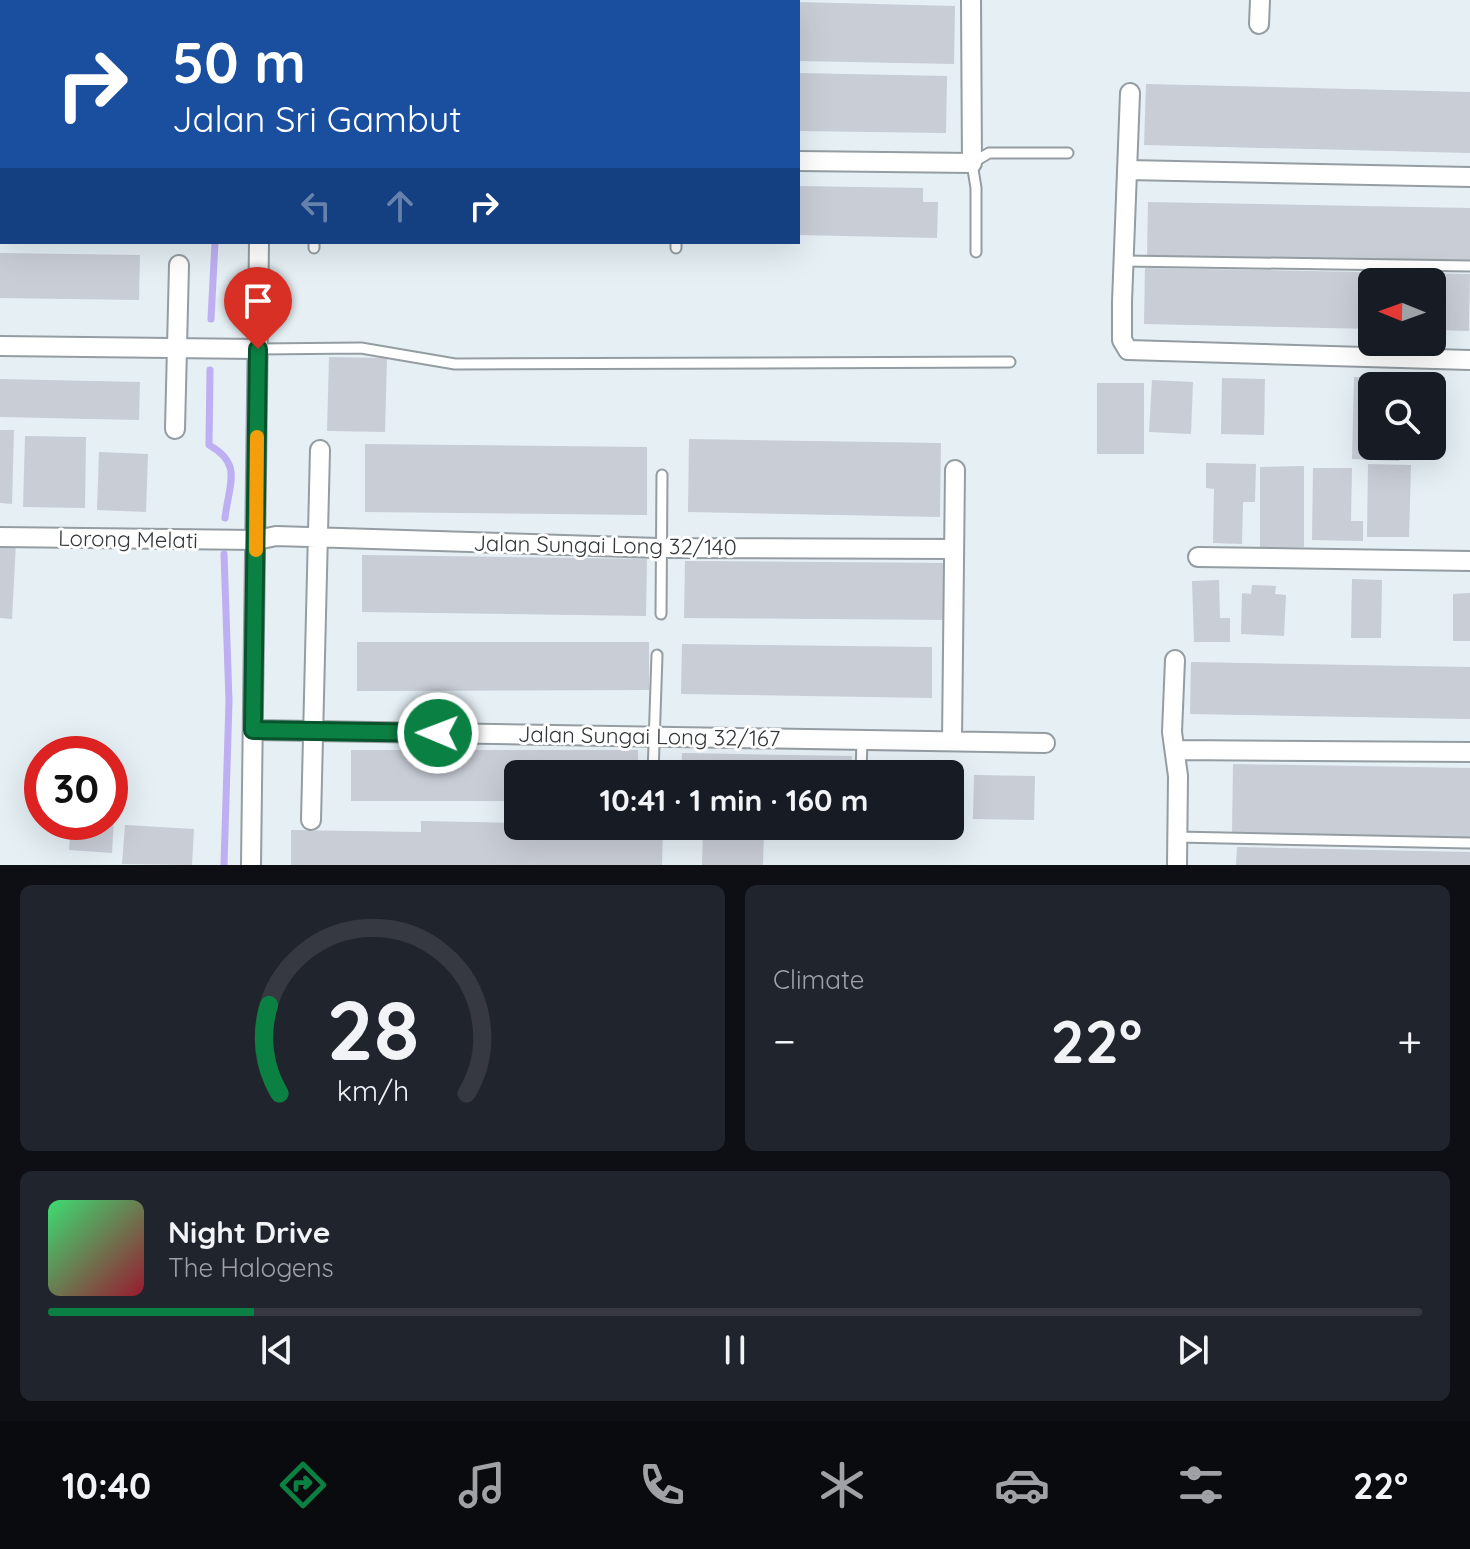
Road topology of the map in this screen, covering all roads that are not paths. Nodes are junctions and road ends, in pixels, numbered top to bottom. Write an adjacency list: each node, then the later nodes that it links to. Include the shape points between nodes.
1 (971, 0): 7 (street)
2 (1260, 0): 3 (street)
3 (1259, 24)
4 (1130, 93): 8 (street)
5 (1068, 153): 7 (lane, via 989,153)
6 (800, 161): 7 (street)
7 (972, 163): 11 (lane)
8 (1128, 170): 9 (street); 12 (street)
9 (1470, 177)
10 (259, 244): 17 (street)
11 (976, 252)
12 (1124, 261): 14 (lane); 18 (street, via 1122,340 1128,350)
13 (179, 265): 16 (street)
14 (1470, 266)
15 (0, 346): 16 (street)
16 (178, 348): 17 (street); 20 (street)
17 (258, 349): 19 (lane, via 361,348 455,364); 26 (street)
18 (1470, 360)
19 (1010, 362)
20 (175, 429)
21 (320, 450): 25 (street)
22 (955, 470): 28 (street)
23 (662, 475): 27 (lane)
24 (0, 537): 26 (street, Lorong Melati)
25 (317, 539): 26 (street, Jalan Sungai Long 32/140); 27 (street, Jalan Sungai Long 32/140); 35 (street)
26 (257, 540): 34 (street)
27 (659, 548): 28 (street, Jalan Sungai Long 32/140); 31 (lane)
28 (954, 549): 38 (street)
29 (1198, 557): 30 (street)
30 (1470, 561)
31 (661, 614)
32 (657, 655): 36 (lane)
33 (1175, 660): 40 (street)
34 (253, 730): 35 (street, Jalan Sungai Long 32/167); 47 (street)
35 (314, 731): 36 (street, Jalan Sungai Long 32/167); 44 (street)
36 (654, 736): 37 (street, Jalan Sungai Long 32/167); 42 (lane)
37 (862, 739): 38 (street, Jalan Sungai Long 32/167); 43 (lane)
38 (952, 741): 39 (street, Jalan Sungai Long 32/167)
39 (1045, 743)
40 (1176, 750): 41 (street); 45 (street)
41 (1470, 752)
42 (653, 760)
43 (861, 760)
44 (311, 820)
45 (1177, 837): 46 (lane); 48 (street)
46 (1470, 843)
47 (251, 865)
48 (1177, 865)

